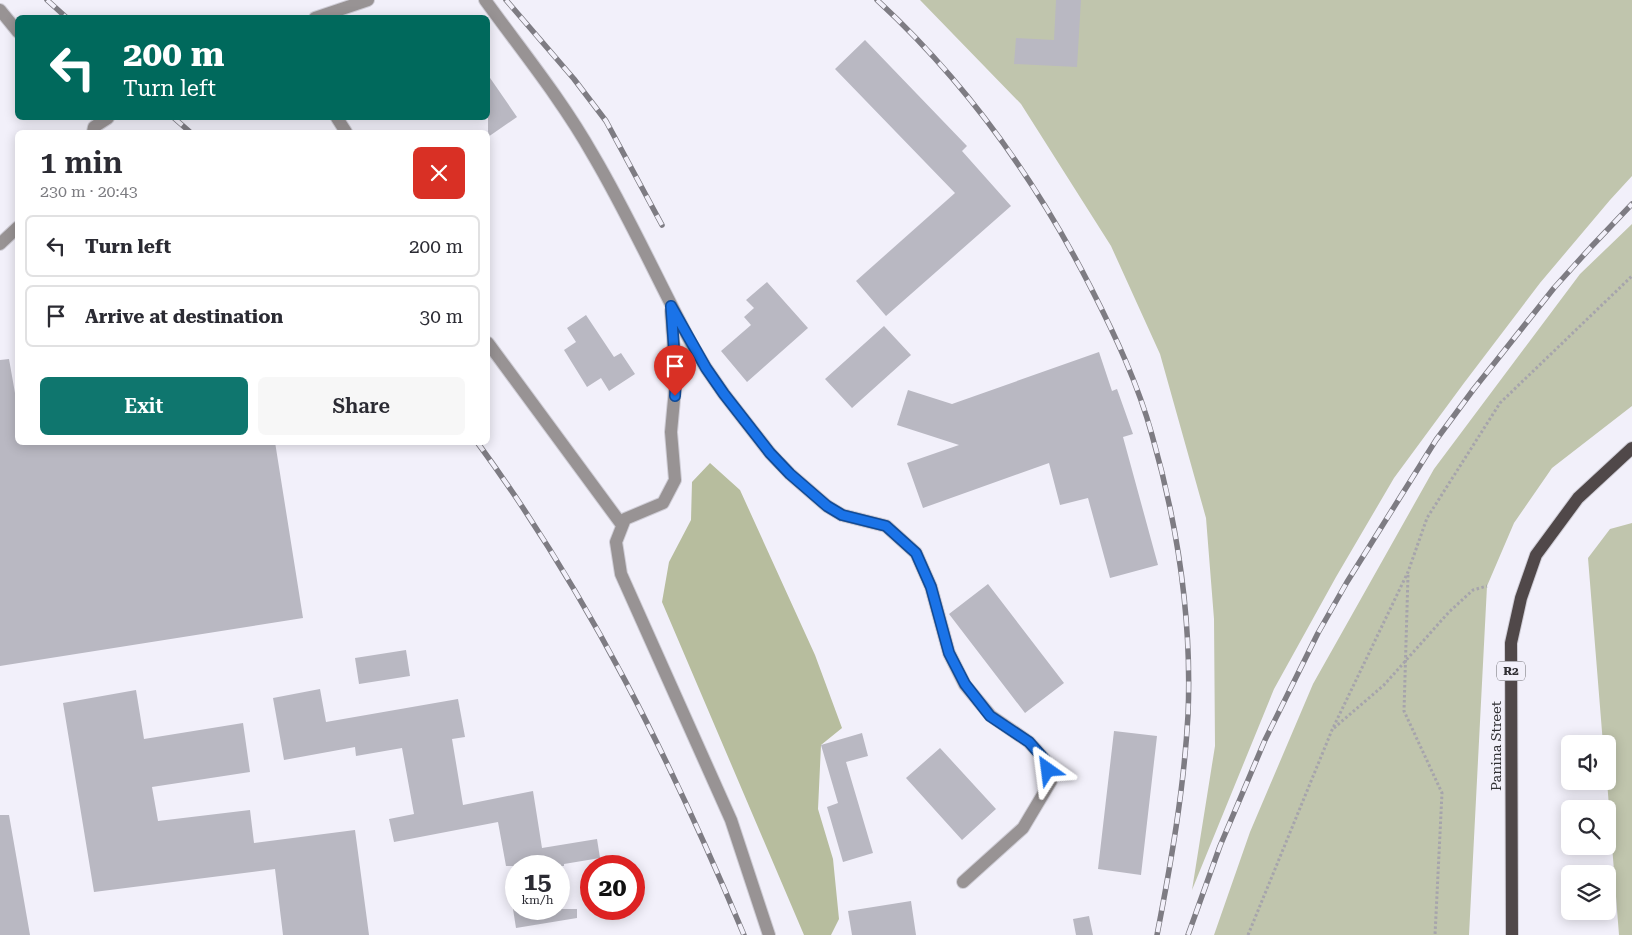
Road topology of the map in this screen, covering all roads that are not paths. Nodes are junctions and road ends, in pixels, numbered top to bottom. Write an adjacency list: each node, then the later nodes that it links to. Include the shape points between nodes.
1 (368, 0): 4 (street)
2 (484, 0): 10 (street, via 556,95 579,131)
3 (0, 10): 5 (street)
4 (324, 15)
5 (15, 28)
6 (104, 120): 7 (street)
7 (91, 126)
8 (15, 230): 9 (street)
9 (0, 244)
10 (671, 306): 13 (street, via 676,378 671,432 675,480 663,503 625,519); 14 (street, via 719,387 790,474 842,515 886,526 916,553 931,587 949,653 965,684 990,716 1029,742 1045,760 1050,781 1023,828)
11 (490, 346): 13 (street)
12 (1632, 448): 16 (main road, Panina Street / R2, via 1578,498 1536,555 1521,598 1511,643)
13 (622, 524): 15 (street, via 616,542 621,574 731,820)
14 (963, 882)
15 (769, 935)
16 (1512, 935)

